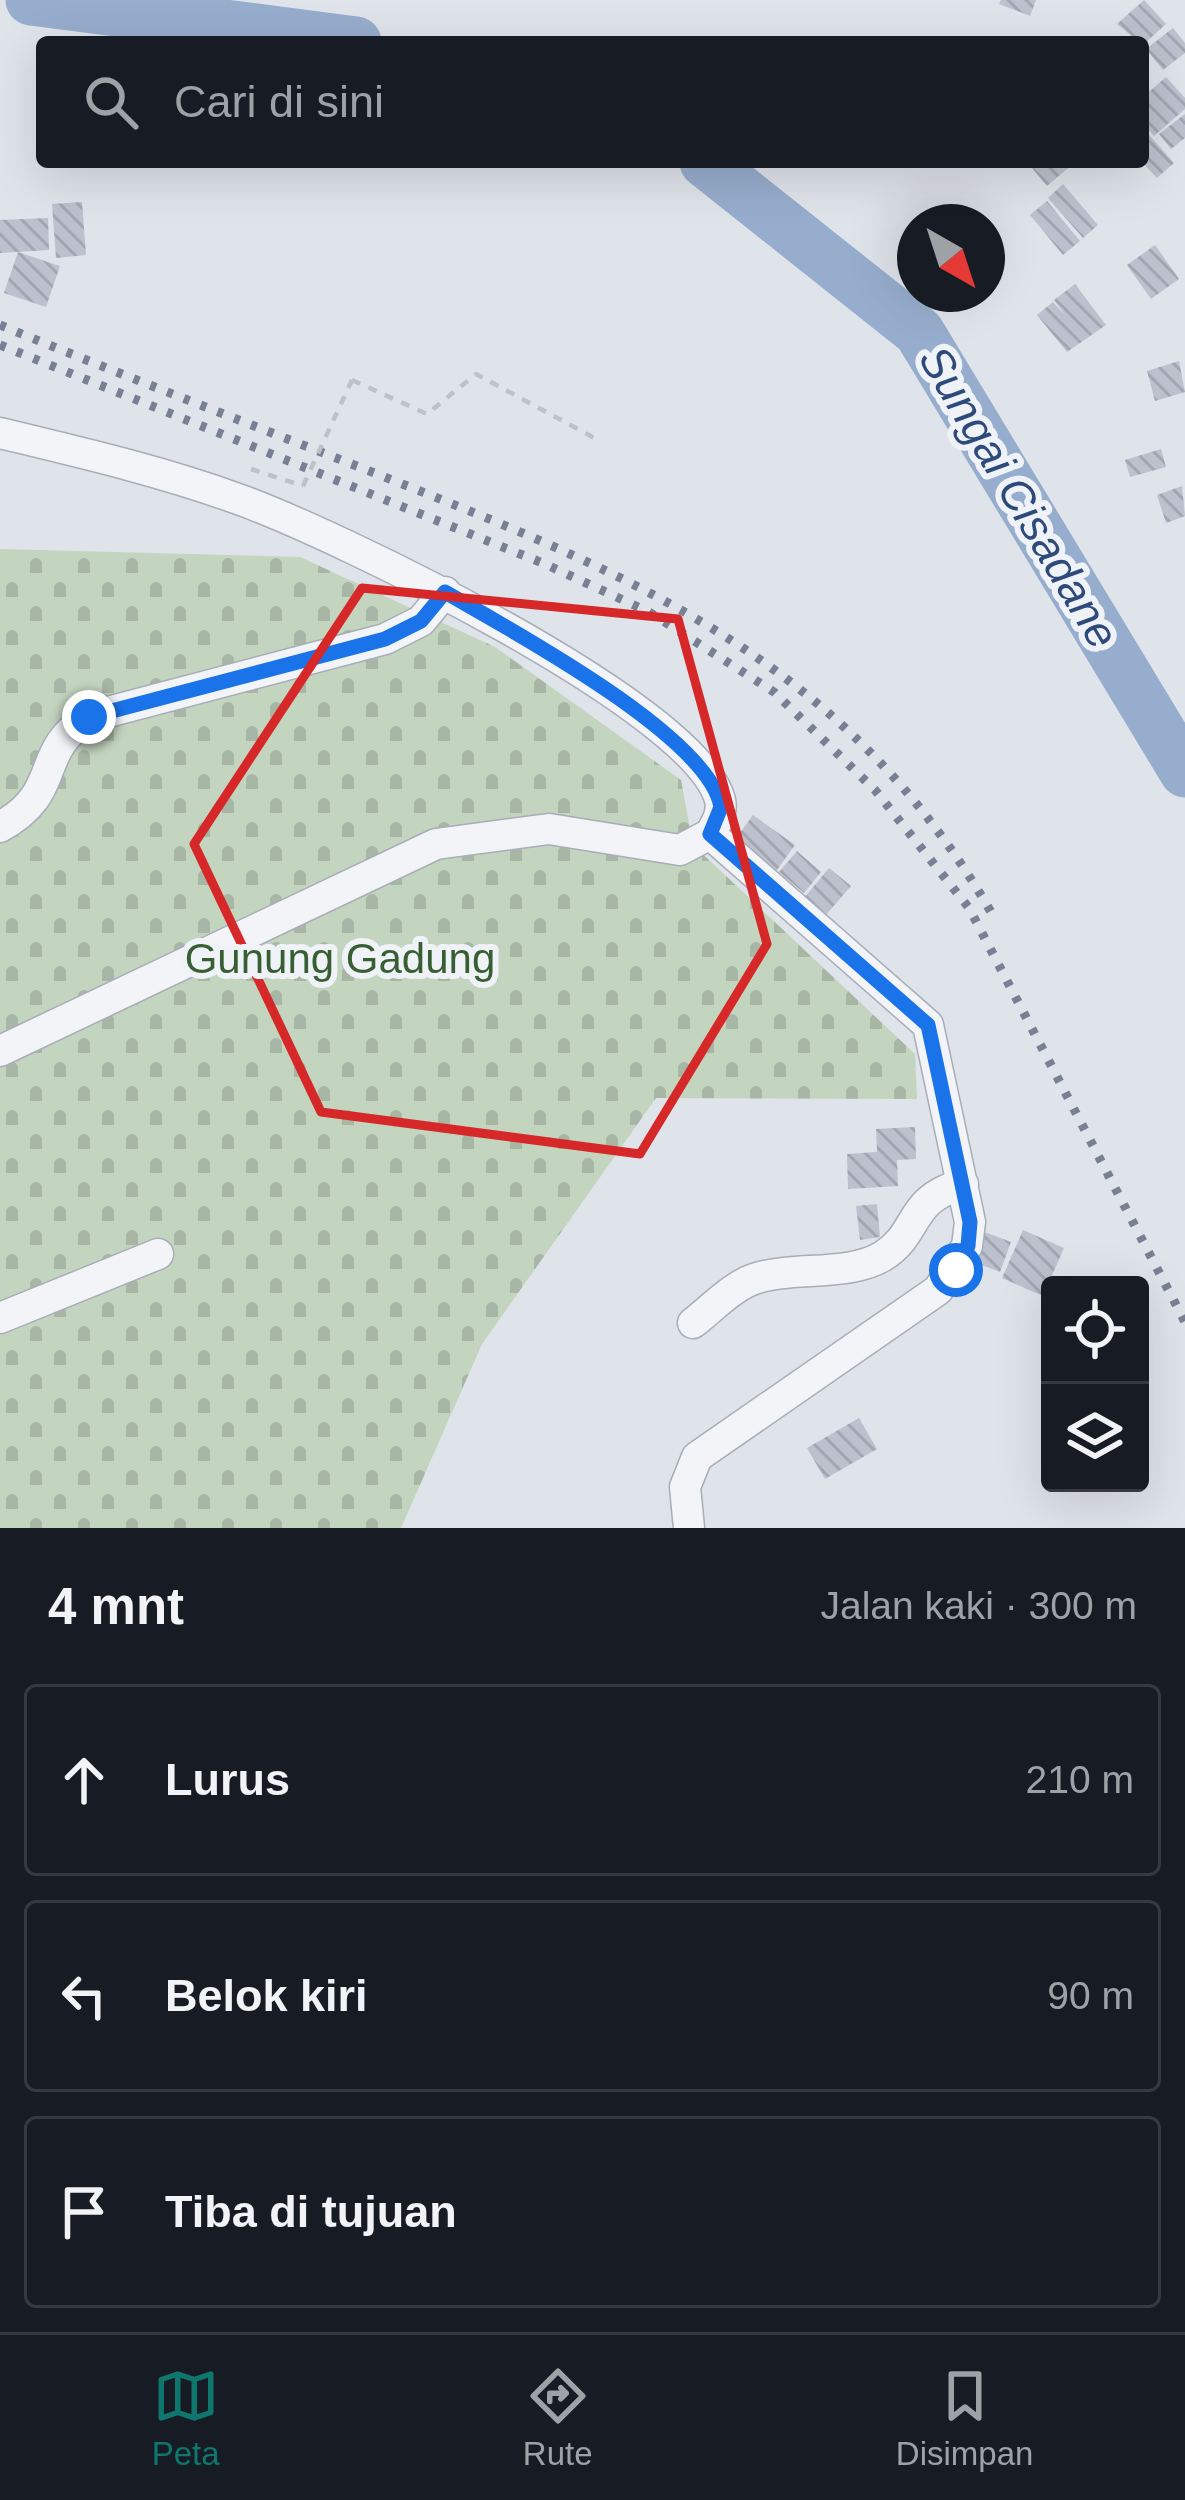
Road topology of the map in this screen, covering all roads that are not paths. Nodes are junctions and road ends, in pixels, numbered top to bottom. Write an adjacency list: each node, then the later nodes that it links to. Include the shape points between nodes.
1 (0, 433): 2 (lane, via 239,499)
2 (445, 592): 3 (lane, via 421,621 385,639 89,717 53,752 37,800); 4 (lane, via 592,680 678,747 719,798)
3 (0, 827)
4 (710, 834): 5 (lane, via 680,850 549,829 436,844); 6 (lane, via 928,1025)
5 (0, 1051)
6 (963, 1184): 9 (lane, via 938,1191 879,1259 751,1280); 10 (lane, via 970,1222 956,1270 712,1442 685,1486)
7 (158, 1254): 8 (lane)
8 (0, 1318)
9 (693, 1323)
10 (688, 1528)

